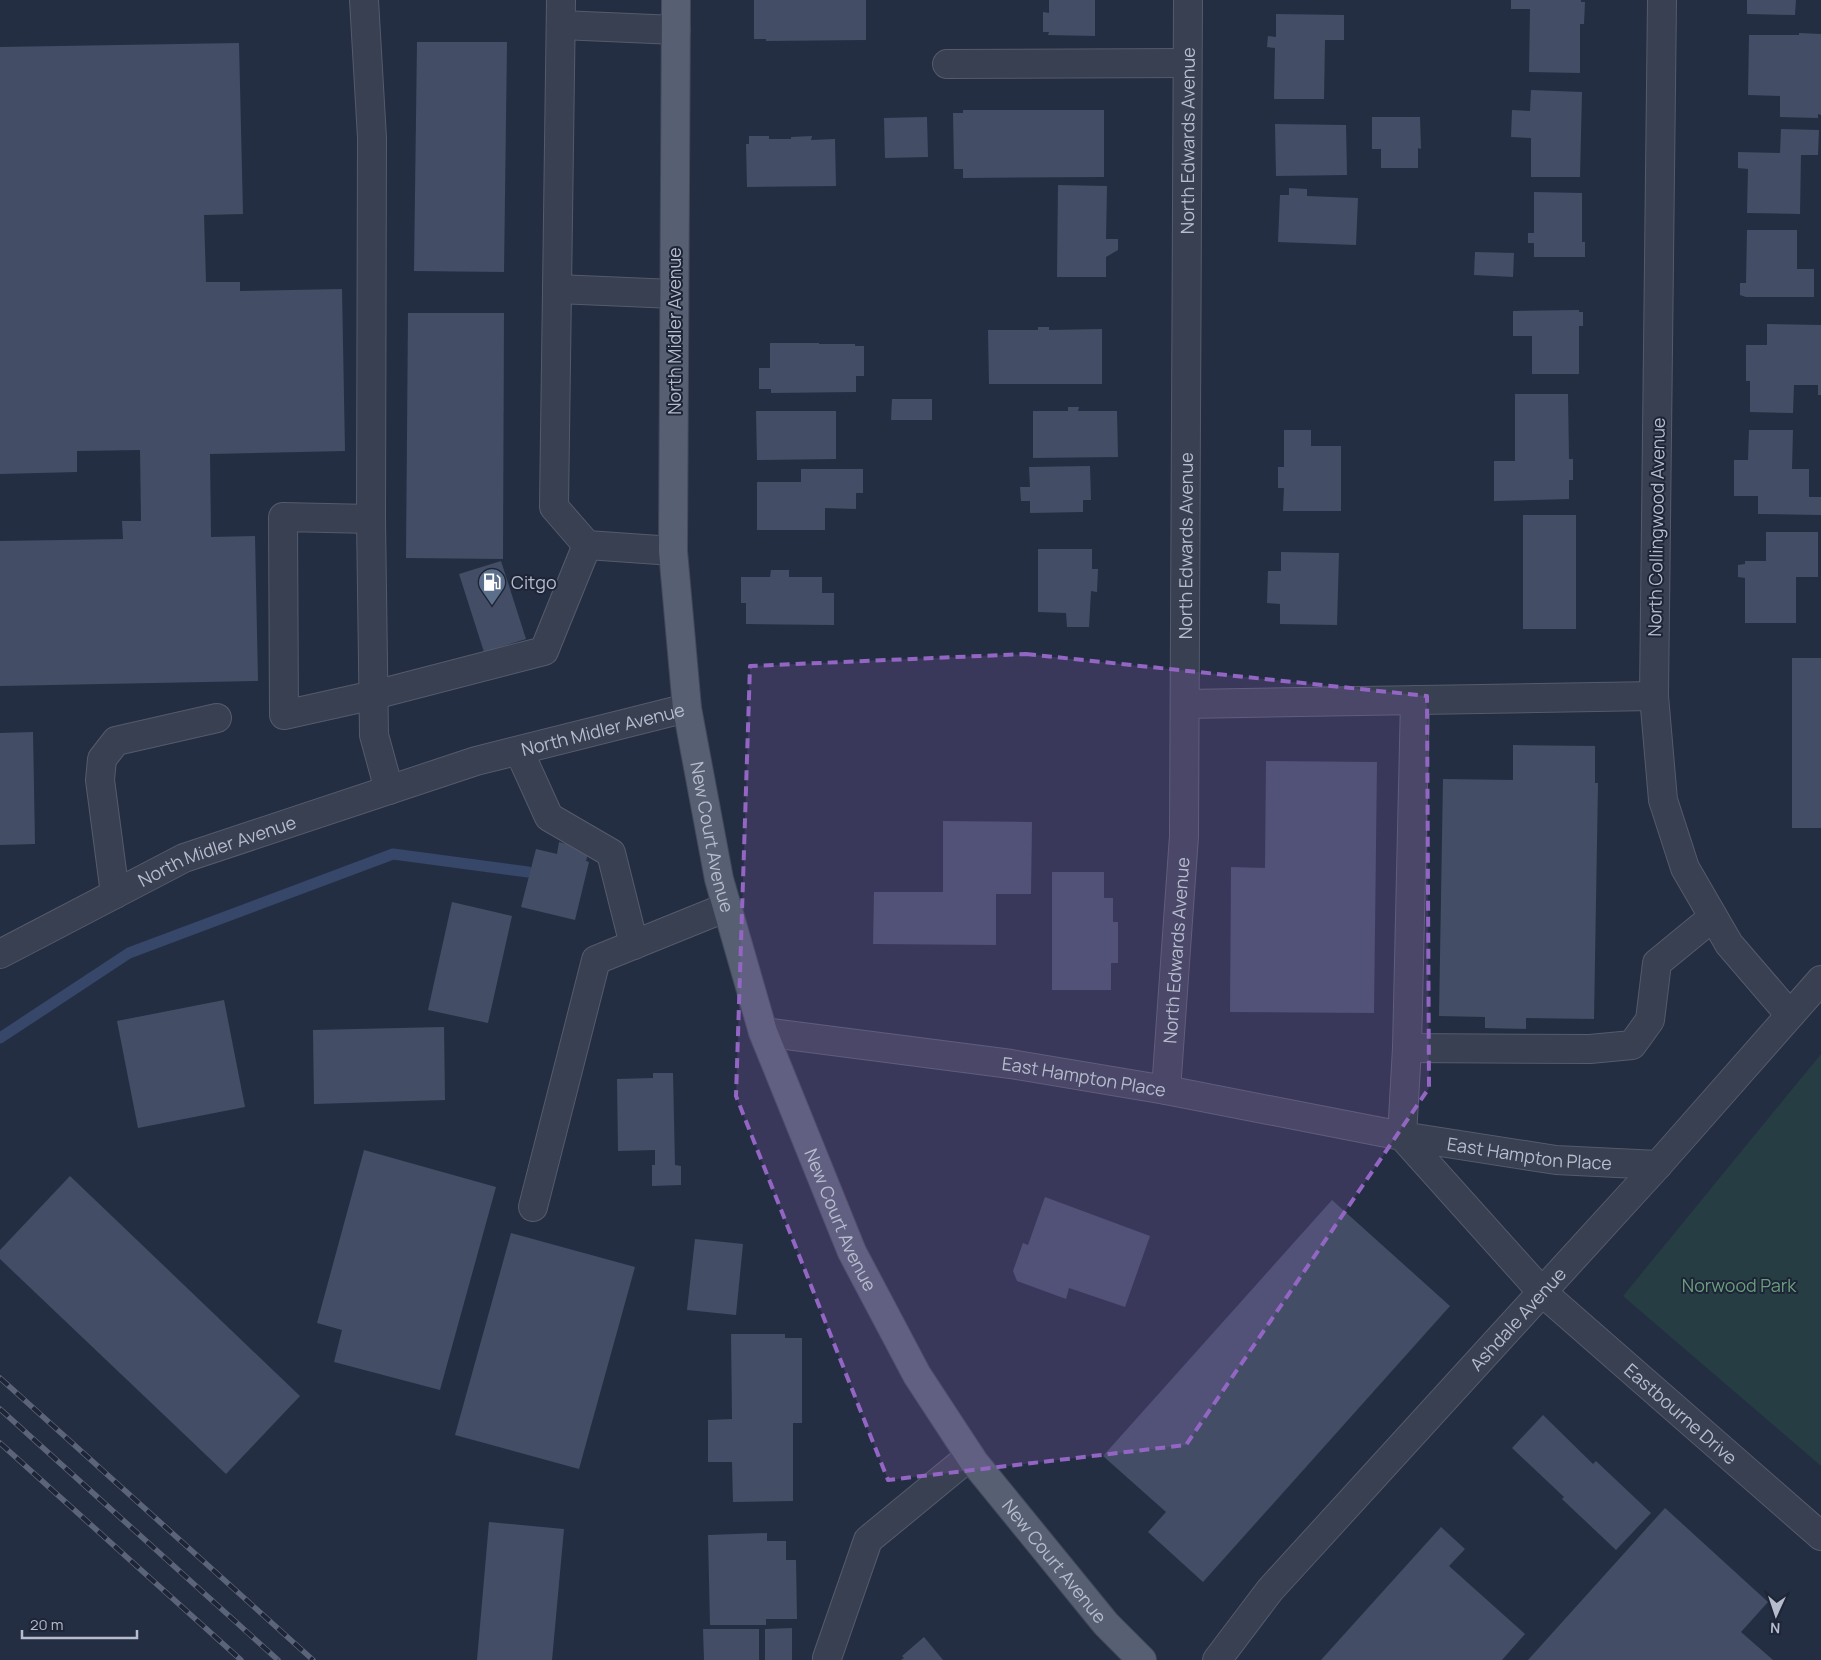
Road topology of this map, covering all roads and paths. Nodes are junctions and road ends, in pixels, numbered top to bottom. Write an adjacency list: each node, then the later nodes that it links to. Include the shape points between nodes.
1 (364, 0): 11 (street, via 372,138)
2 (676, 0): 6 (main road, North Midler Avenue)
3 (1188, 0): 7 (street, North Edwards Avenue)
4 (1662, 0): 15 (street, North Collingwood Avenue)
5 (561, 13): 6 (street); 9 (street)
6 (676, 30): 10 (main road, North Midler Avenue)
7 (1188, 63): 8 (street); 17 (street, North Edwards Avenue)
8 (947, 64)
9 (557, 289): 10 (street); 12 (street, via 554,507)
10 (674, 294): 13 (main road, North Midler Avenue)
11 (371, 519): 14 (street); 14 (street, via 283,517 284,715)
12 (587, 545): 13 (street); 14 (street, via 544,651)
13 (673, 551): 18 (main road, North Midler Avenue)
14 (374, 695): 21 (street, via 374,735)
15 (1654, 696): 16 (street); 24 (street, North Collingwood Avenue, via 1663,800 1685,868)
16 (1415, 700): 17 (street); 30 (street)
17 (1186, 704): 31 (street, North Edwards Avenue, via 1184,836)
18 (688, 708): 20 (street, North Midler Avenue); 23 (main road, New Court Avenue)
19 (216, 718): 22 (street, via 116,741 102,760 100,780)
20 (519, 751): 21 (street, North Midler Avenue, via 476,761); 25 (street, via 549,817 610,853)
21 (389, 790): 22 (street, North Midler Avenue, via 184,858)
22 (116, 894): 26 (street, North Midler Avenue)
23 (727, 907): 25 (street); 29 (main road, New Court Avenue)
24 (1713, 917): 28 (street, North Collingwood Avenue, via 1729,944); 30 (street, via 1657,963 1650,1020 1632,1045 1590,1049)
25 (634, 945): 34 (street, via 596,960)
26 (0, 954)
27 (1821, 980): 28 (street, Ashdale Avenue)
28 (1790, 1015): 33 (street, Ashdale Avenue)
29 (763, 1032): 31 (street, East Hampton Place, via 1011,1064); 36 (main road, New Court Avenue, via 852,1252 917,1375)
30 (1407, 1048): 32 (street)
31 (1166, 1090): 32 (street, East Hampton Place)
32 (1402, 1136): 33 (street, East Hampton Place, via 1556,1160); 35 (street, East Hampton Place)
33 (1658, 1165): 35 (street, Ashdale Avenue)
34 (533, 1207)
35 (1542, 1292): 37 (street, Eastbourne Drive); 40 (street, Ashdale Avenue, via 1270,1590)
36 (970, 1456): 38 (street, via 868,1540); 39 (main road, New Court Avenue, via 1106,1624)
37 (1821, 1536)
38 (827, 1658)
39 (1142, 1660)
40 (1217, 1660)

